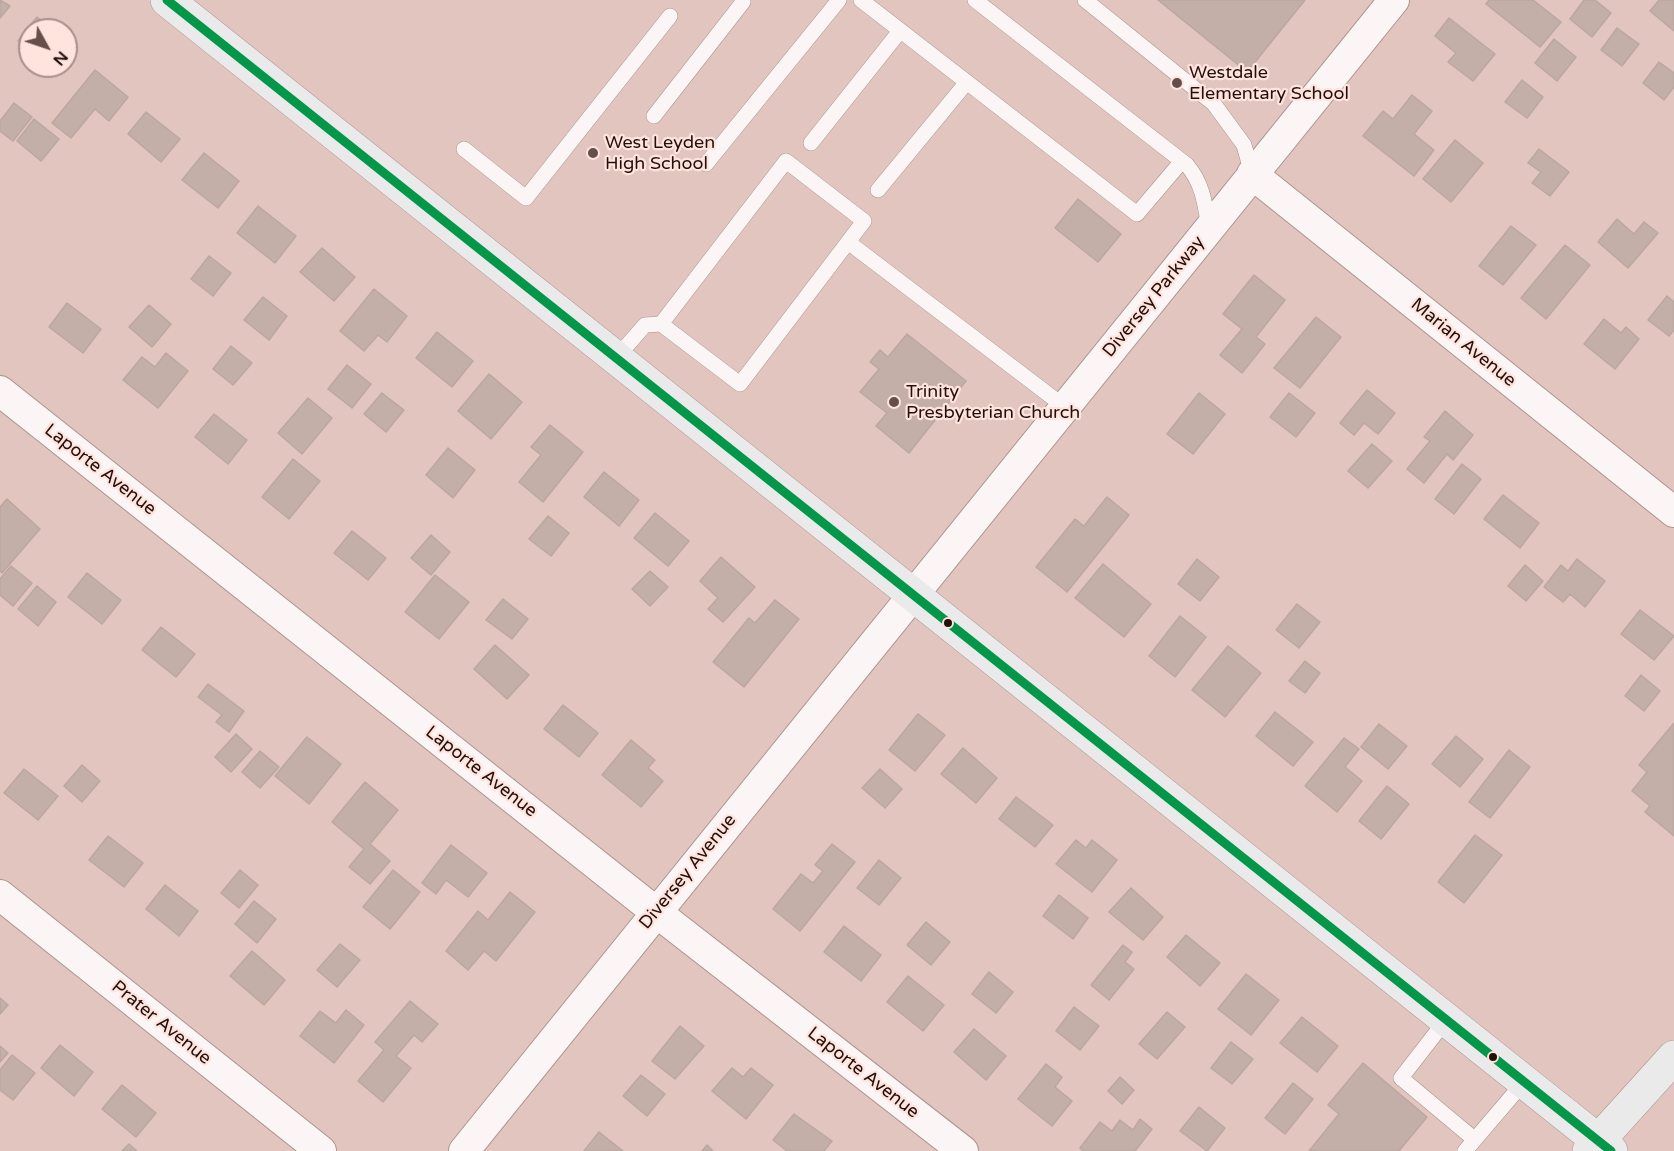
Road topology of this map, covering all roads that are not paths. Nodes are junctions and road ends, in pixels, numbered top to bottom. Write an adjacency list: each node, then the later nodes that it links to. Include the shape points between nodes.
1 (167, 0): 21 (main road)
2 (839, 0): 15 (lane)
3 (861, 0): 9 (lane)
4 (975, 0): 14 (lane)
5 (1086, 0): 16 (lane, via 1214,104 1244,145)
6 (1394, 0): 16 (street, Diversey Parkway)
7 (743, 2): 11 (lane)
8 (670, 16): 13 (lane, via 526,198)
9 (900, 31): 10 (lane); 12 (lane)
10 (967, 82): 14 (lane, via 1137,213); 17 (lane)
11 (654, 116)
12 (811, 143)
13 (464, 148)
14 (1182, 161): 18 (lane, via 1196,176 1203,192)
15 (706, 164)
16 (1252, 174): 18 (street, Diversey Parkway); 24 (street, Marian Avenue)
17 (879, 190)
18 (1209, 228): 23 (street, Diversey Parkway)
19 (848, 242): 20 (lane, via 740,384); 20 (lane, via 864,221 786,160); 23 (lane)
20 (661, 324): 21 (lane, via 645,325)
21 (616, 358): 25 (main road)
22 (0, 391): 27 (street, Laporte Avenue)
23 (1065, 407): 25 (street, Diversey Parkway)
24 (1674, 512)
25 (913, 593): 27 (street, Diversey Avenue); 28 (main road)
26 (0, 895): 33 (street, Prater Avenue)
27 (656, 912): 34 (street, Diversey Avenue); 35 (street, Laporte Avenue)
28 (1446, 1020): 30 (main road); 31 (lane, via 1401,1078)
29 (1671, 1067): 32 (main road)
30 (1524, 1082): 31 (lane); 32 (main road)
31 (1470, 1145)
32 (1599, 1147)
33 (321, 1151)
34 (464, 1151)
35 (963, 1151)

